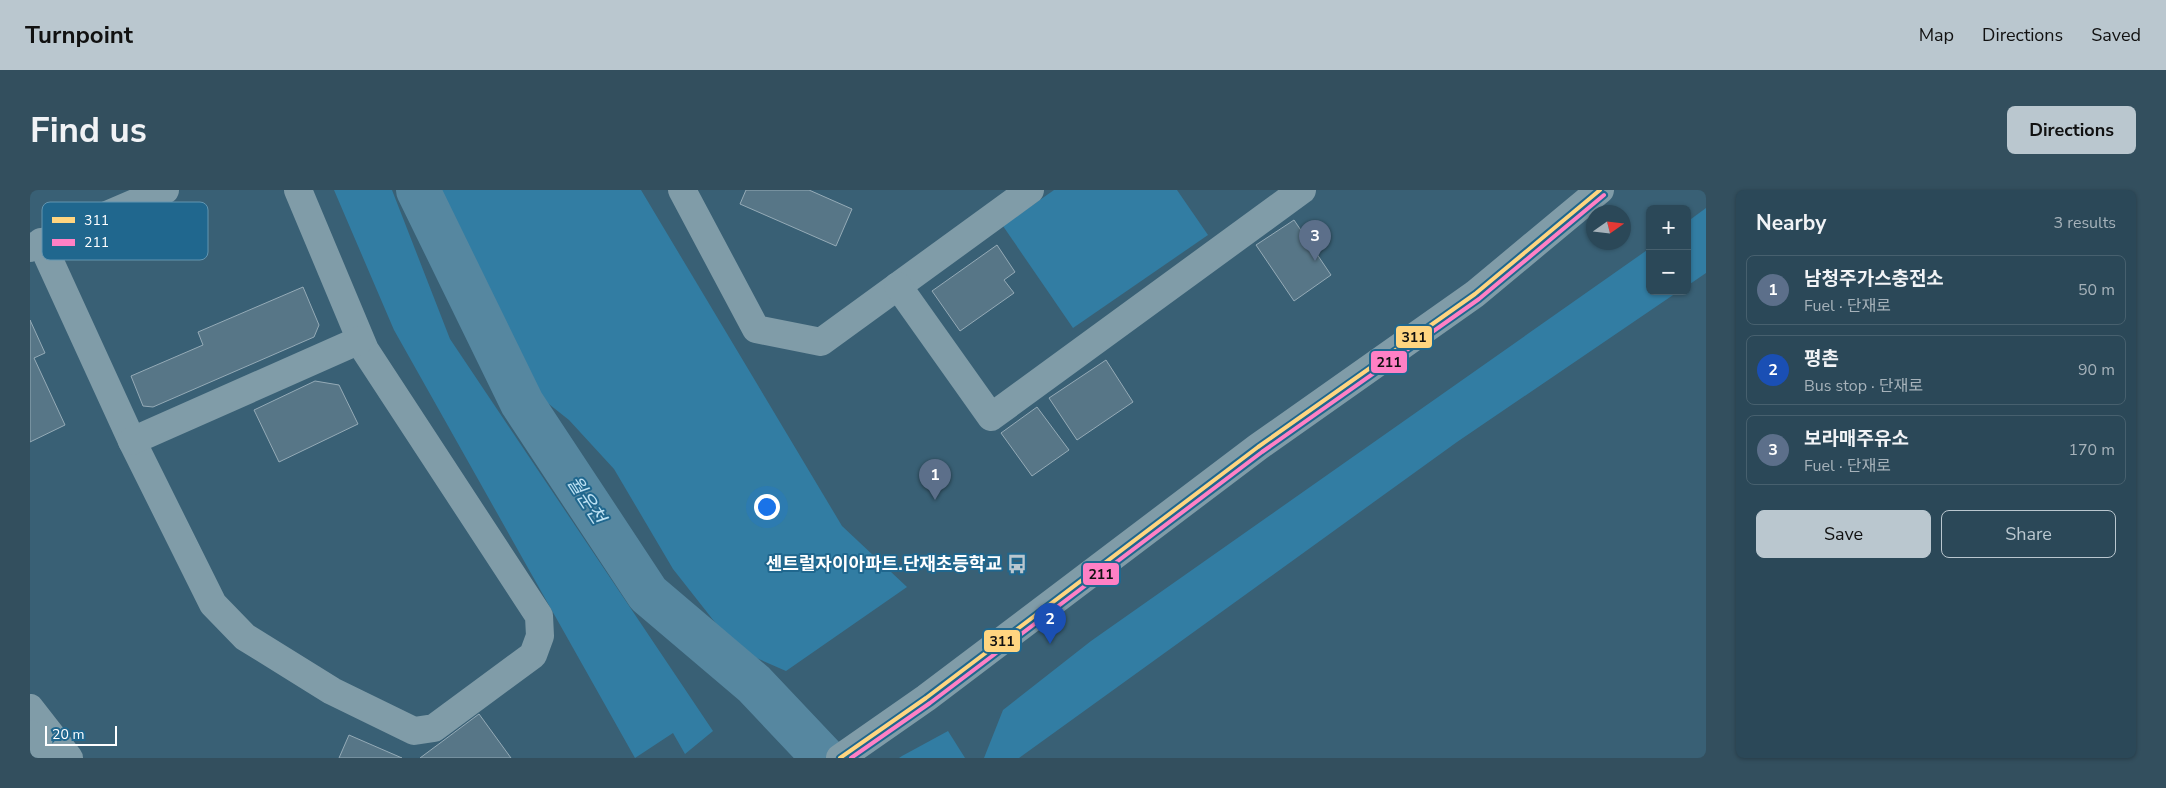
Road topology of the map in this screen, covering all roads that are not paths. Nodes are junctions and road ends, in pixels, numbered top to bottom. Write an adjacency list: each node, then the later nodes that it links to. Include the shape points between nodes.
1 (165, 190): 7 (street)
2 (298, 190): 12 (street)
3 (682, 190): 11 (street, via 756,329 821,342)
4 (1030, 190): 11 (street)
5 (1302, 190): 11 (street, via 991,417)
6 (1600, 190): 18 (street, via 1475,294 1258,447 926,698)
7 (137, 202)
8 (35, 245): 9 (street)
9 (42, 259)
10 (42, 260): 13 (street)
11 (898, 286)
12 (360, 340): 13 (street); 13 (street, via 539,616 540,636 533,656 434,728 414,731 332,691 244,637 213,604)
13 (132, 441)
14 (30, 708): 17 (street)
15 (30, 734): 16 (street)
16 (41, 758)
17 (68, 758)
18 (840, 758)

